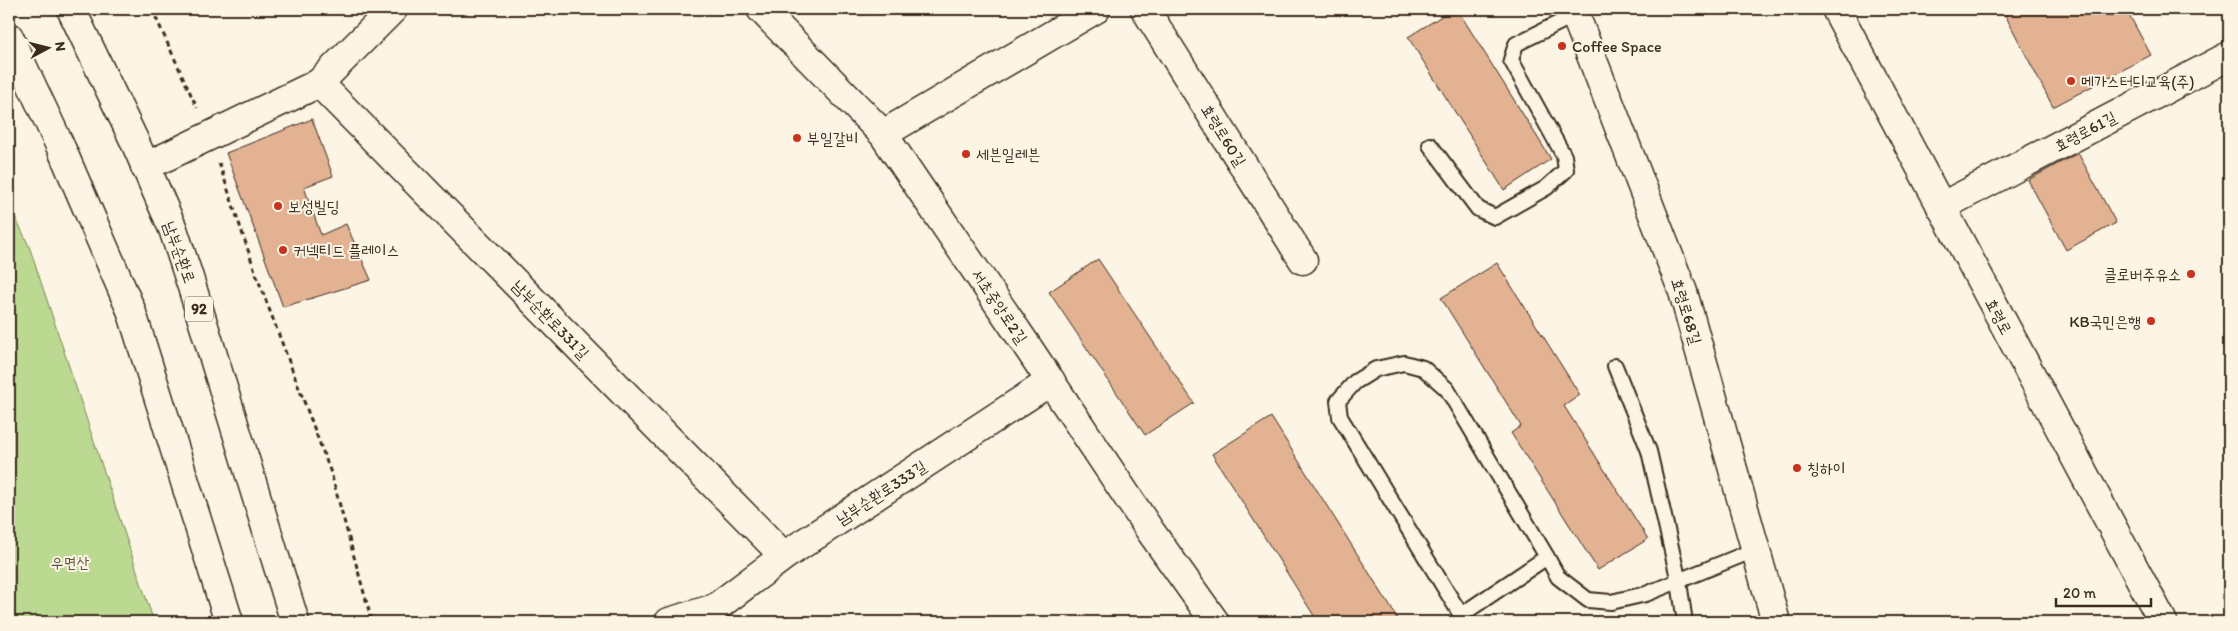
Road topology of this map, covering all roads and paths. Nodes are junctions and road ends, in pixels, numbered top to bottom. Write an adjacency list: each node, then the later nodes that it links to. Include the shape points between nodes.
1 (71, 9): 15 (street, 남부순환로 / 92)
2 (152, 9): 13 (path)
3 (393, 9): 11 (street)
4 (761, 9): 12 (street, 서초중앙로2길)
5 (1096, 9): 12 (street)
6 (1145, 9): 17 (street, 효령로60길)
7 (1836, 9): 16 (street, 효령로)
8 (1574, 12): 14 (lane, via 1516,44 1511,60 1564,156 1566,170 1546,188 1495,217 1478,209); 20 (street, 효령로68길, via 1683,292)
9 (9, 37): 25 (street, via 131,310)
10 (2229, 56): 16 (street, 효령로61길)
11 (319, 83): 13 (street); 21 (street, 남부순환로331길)
12 (883, 134): 19 (street, 서초중앙로2길)
13 (210, 136): 15 (street); 27 (path, via 256,274 332,473)
14 (1430, 145)
15 (145, 167): 26 (street, 남부순환로 / 92, via 172,229 192,287)
16 (1941, 207): 32 (street, 효령로)
17 (1304, 260)
18 (1615, 366): 23 (lane, via 1649,451)
19 (1051, 381): 21 (street, 남부순환로333길); 29 (street, 서초중앙로2길)
20 (1757, 549): 23 (lane); 31 (street, 효령로68길)
21 (784, 556): 24 (street, 남부순환로333길)
22 (1547, 557): 22 (lane, via 1447,389 1423,368 1404,363 1376,369 1355,382 1338,401 1340,417 1461,615); 23 (lane, via 1558,577 1588,600 1611,602)
23 (1679, 582): 30 (lane)
24 (725, 615): 28 (street, 남부순환로333길)
25 (229, 622)
26 (295, 622)
27 (372, 622)
28 (669, 622)
29 (1215, 622)
30 (1685, 622)
31 (1776, 622)
32 (2163, 622)

